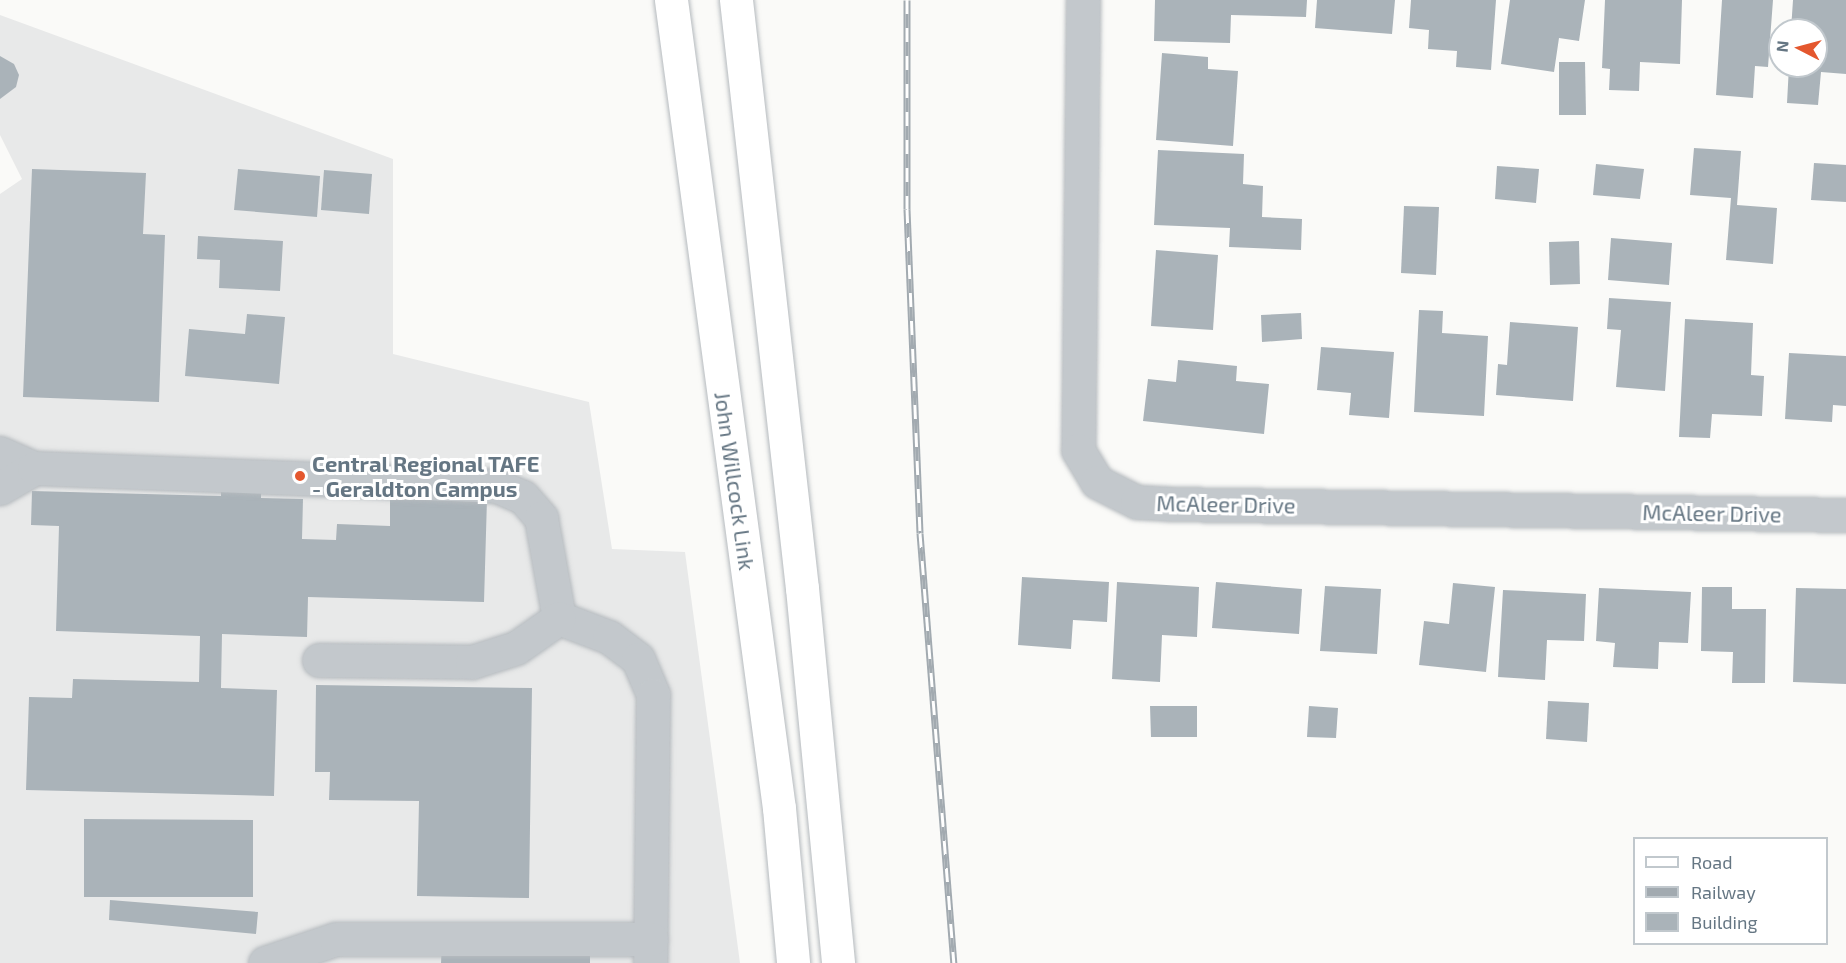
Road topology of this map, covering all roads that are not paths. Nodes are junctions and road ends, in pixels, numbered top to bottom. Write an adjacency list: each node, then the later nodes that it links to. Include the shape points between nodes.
1 (665, 0): 5 (main road)
2 (671, 0): 5 (main road, John Willcock Link)
3 (736, 0): 15 (main road, via 801,576)
4 (1083, 0): 9 (street, McAleer Drive, via 1078,450 1097,482 1137,502 1170,504)
5 (685, 111): 14 (main road, John Willcock Link, via 779,808)
6 (0, 453): 7 (street)
7 (34, 468): 8 (street); 10 (street, via 497,486 523,497 541,518)
8 (0, 488)
9 (1846, 515)
10 (559, 618): 11 (street, via 516,648 472,662); 12 (street, via 609,637 638,659 653,695)
11 (319, 660)
12 (651, 951): 13 (street, via 336,939)
13 (265, 963)
14 (793, 963)
15 (838, 963)

